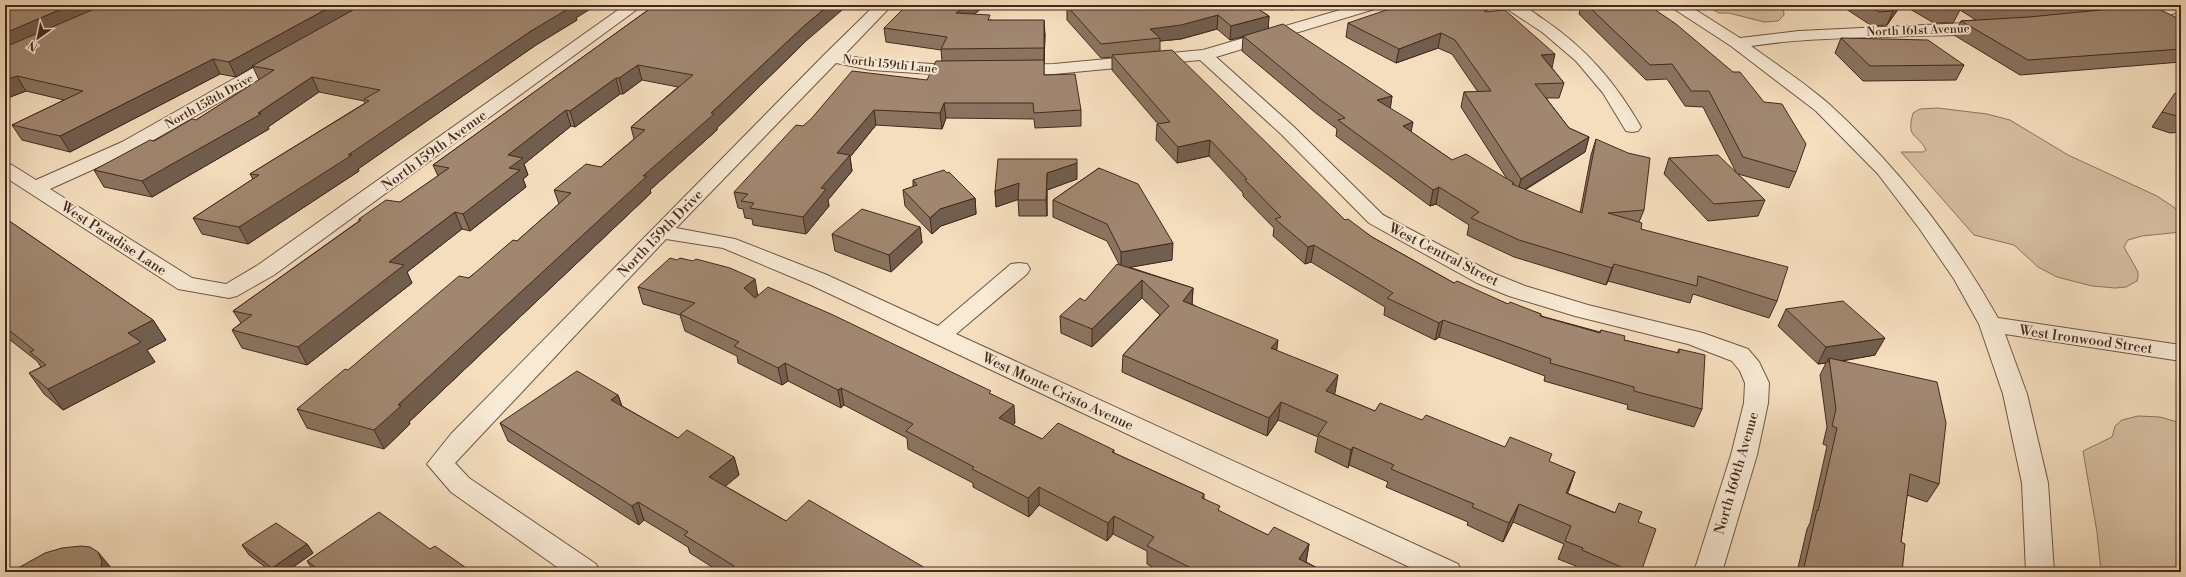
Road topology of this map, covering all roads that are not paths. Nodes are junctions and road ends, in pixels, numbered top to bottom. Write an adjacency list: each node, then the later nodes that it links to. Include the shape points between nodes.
1 (635, 5): 22 (street, North 159th Avenue, via 266,270)
2 (884, 5): 14 (street, North 159th Drive)
3 (1373, 5): 13 (street)
4 (1510, 5): 17 (street, via 1542,24 1580,56 1603,81)
5 (1676, 5): 11 (street)
6 (2169, 7): 7 (street)
7 (2115, 15)
8 (1956, 16): 10 (street)
9 (2006, 25): 10 (street, North 161st Avenue)
10 (1975, 28): 11 (street, North 161st Avenue, via 1808,35)
11 (1737, 43): 23 (street, via 1822,108 1885,170 1957,267)
12 (296, 52): 19 (street, North 158th Drive, via 129,146)
13 (1204, 55): 16 (street, via 1054,69); 26 (street, West Central Street, via 1287,130 1376,219 1485,278 1517,291 1583,311 1695,338)
14 (831, 58): 15 (street, North 159th Lane, via 951,71); 20 (street, North 159th Drive)
15 (975, 70)
16 (999, 70)
17 (1632, 127)
18 (5, 169): 19 (street, West Paradise Lane)
19 (35, 188): 22 (street, West Paradise Lane, via 186,284)
20 (661, 232): 24 (street, West Monte Cristo Avenue, via 728,243 819,280); 27 (street, North 159th Drive, via 460,440 440,464 460,485)
21 (1019, 269): 24 (street)
22 (230, 291)
23 (1990, 324): 25 (street, West Ironwood Street); 30 (street, via 2015,394 2035,483)
24 (940, 336): 28 (street, West Monte Cristo Avenue)
25 (2181, 353)
26 (1740, 355): 29 (street, North 160th Avenue, via 1752,368 1757,383 1756,403 1744,455)
27 (586, 572)
28 (1448, 572)
29 (1708, 572)
30 (2040, 572)

